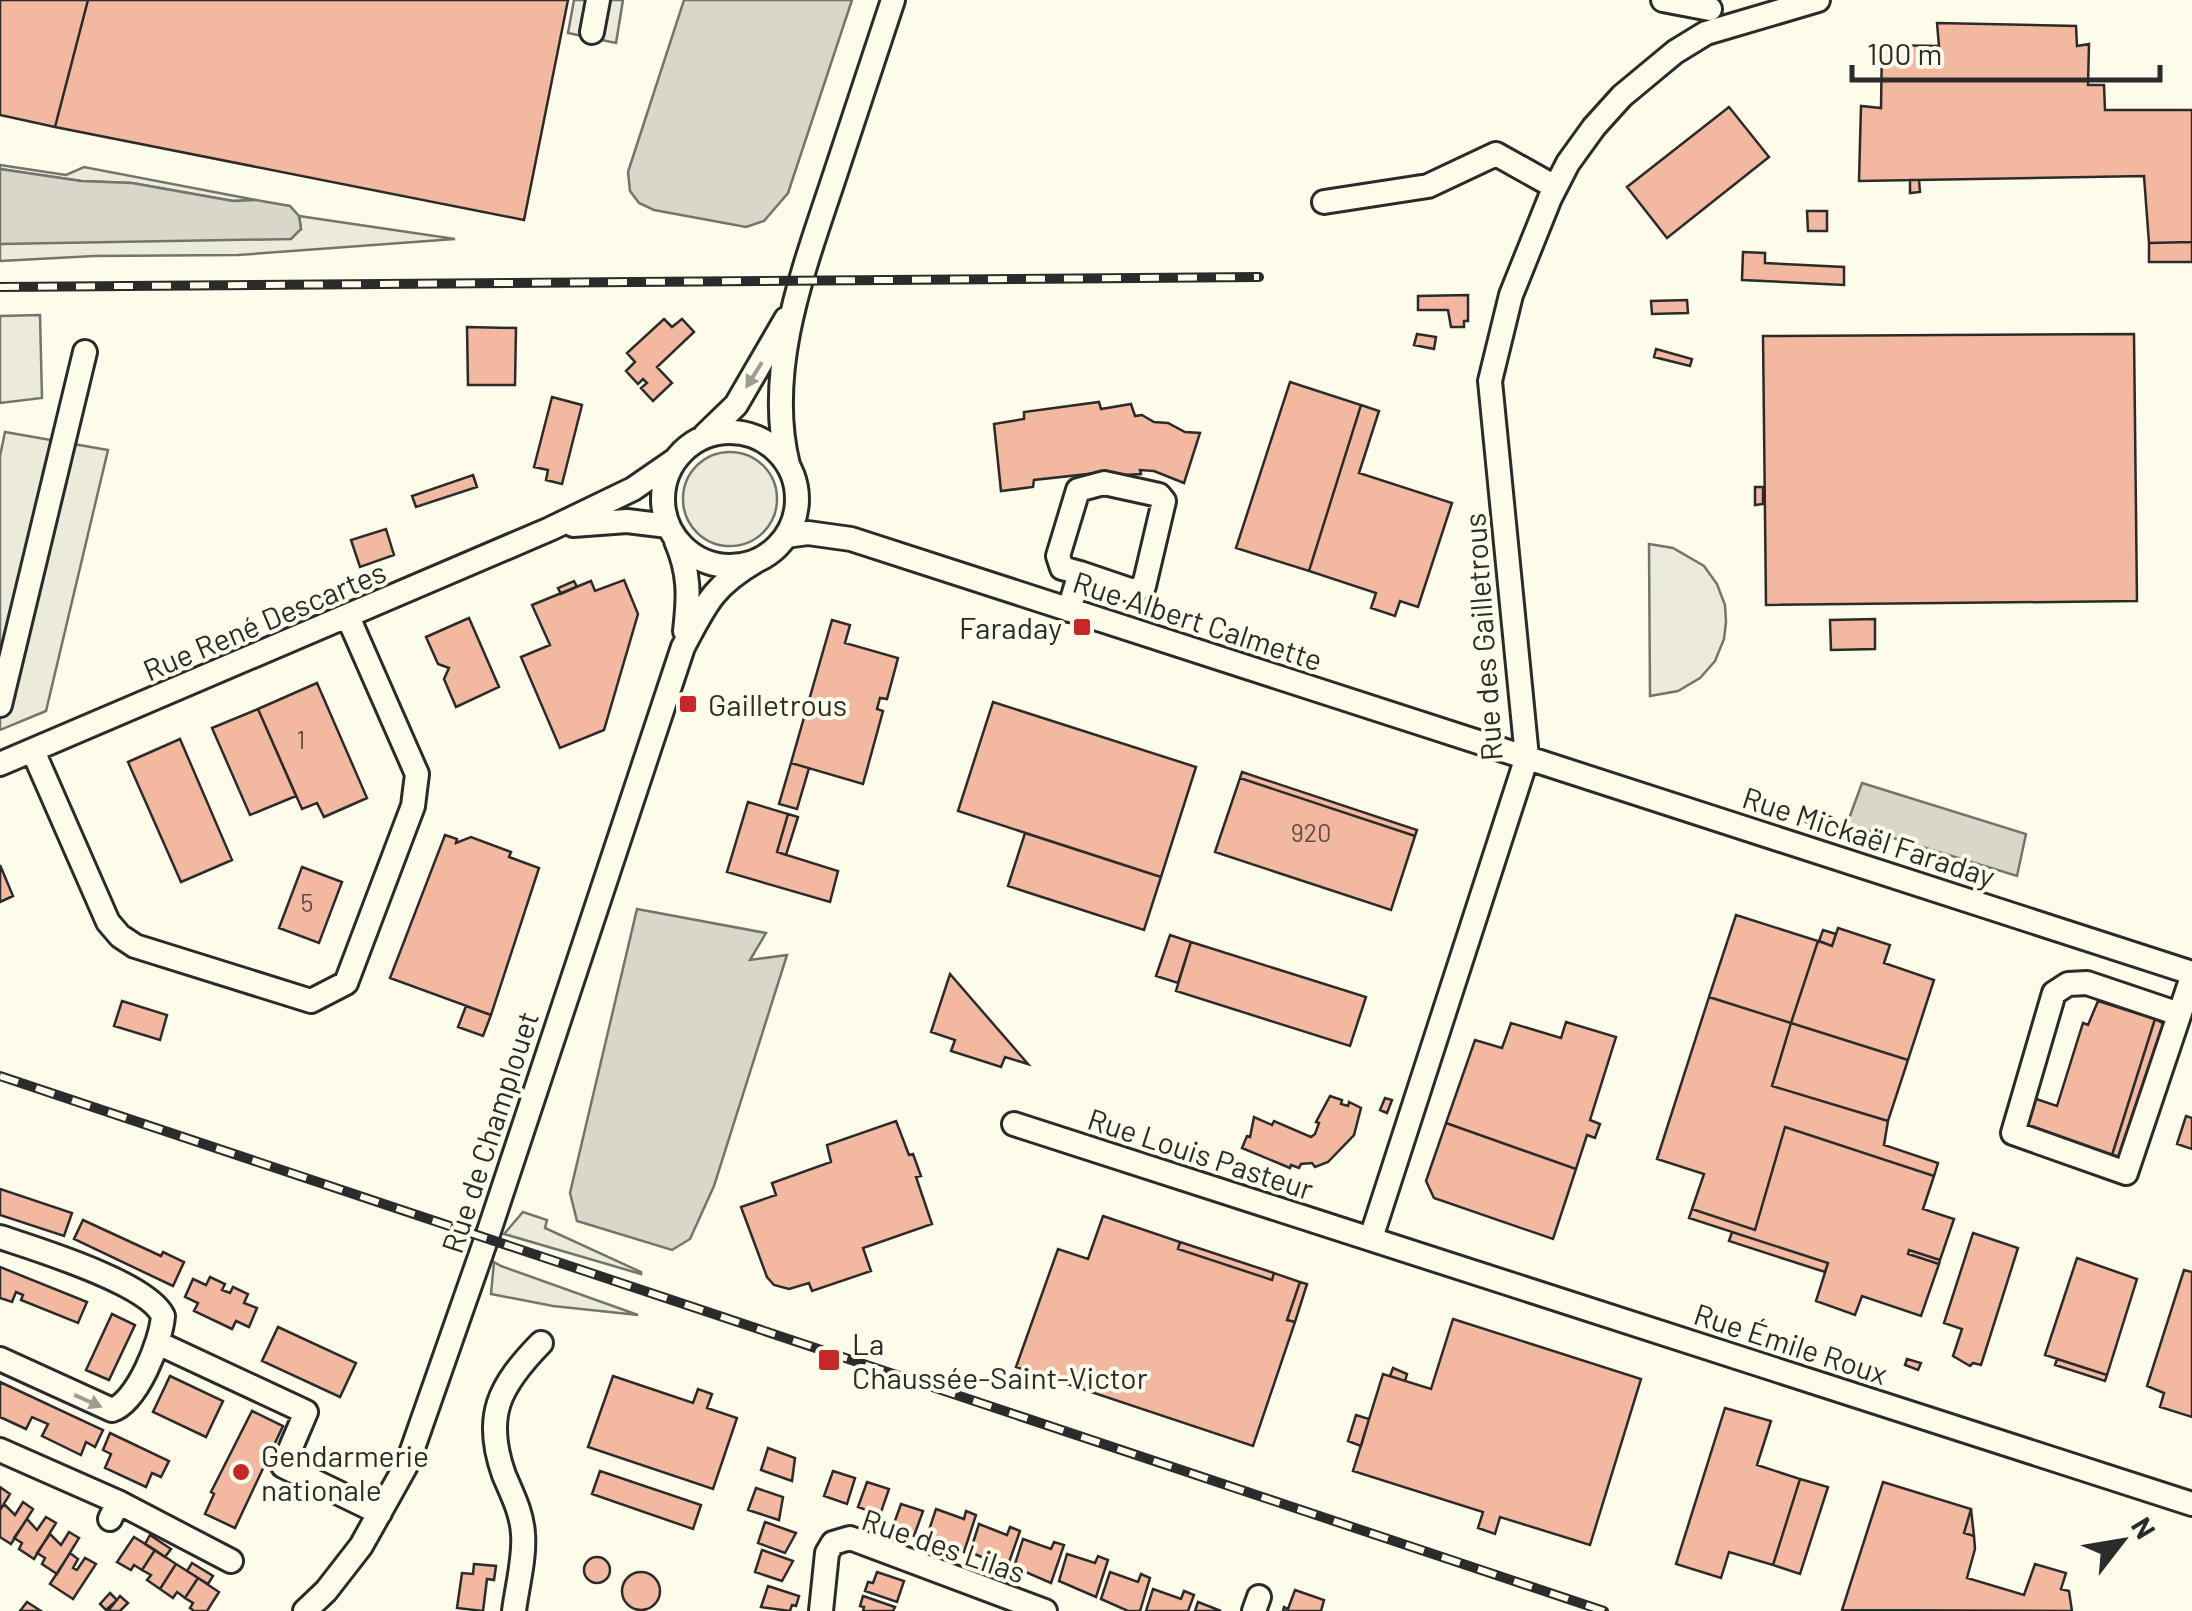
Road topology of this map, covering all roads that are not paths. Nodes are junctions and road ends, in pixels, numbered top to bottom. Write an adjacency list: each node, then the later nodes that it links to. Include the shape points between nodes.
1 (598, 0): 6 (street)
2 (893, 0): 10 (street)
3 (1664, 0): 5 (street)
4 (1818, 0): 7 (street, Rue des Gailletrous)
5 (1710, 4): 7 (street)
6 (592, 32)
7 (1706, 33): 8 (street, Rue des Gailletrous, via 1622,96)
8 (1556, 187): 9 (street, via 1496,154 1428,186); 27 (street, Rue des Gailletrous, via 1511,295 1490,381)
9 (1324, 202)
10 (794, 302): 12 (street, one-way to 12, via 736,405); 14 (street, via 780,416)
11 (85, 352): 25 (street)
12 (700, 438): 13 (street); 14 (street, via 750,436)
13 (675, 460): 16 (street, Rue René Descartes); 17 (street, via 662,494)
14 (788, 466): 15 (street)
15 (797, 498): 18 (street, via 796,520); 19 (street, Rue Albert Calmette)
16 (550, 529): 17 (street, Rue René Descartes, via 627,520); 23 (street, Rue René Descartes)
17 (670, 530): 20 (street, via 702,560 719,566); 24 (street, Rue de Champlouet, via 686,562 690,592)
18 (786, 536): 19 (street, Rue Albert Calmette); 20 (street)
19 (851, 539): 22 (street, Rue Albert Calmette)
20 (756, 561): 24 (street, Rue de Champlouet, via 710,597)
21 (1080, 573): 21 (street, via 1133,591 1144,586 1164,501 1159,495 1104,483 1078,490 1058,556 1062,568); 22 (street)
22 (1069, 610): 27 (street, Rue Albert Calmette)
23 (348, 618): 26 (street, Rue René Descartes); 26 (street, via 417,774 413,806 346,984 310,1001 120,936)
24 (683, 648): 39 (street, Rue de Champlouet, via 464,1304 408,1462)
25 (0, 705)
26 (33, 751): 28 (street, Rue René Descartes)
27 (1528, 757): 29 (street, Rue Mickaël Faraday); 33 (street, Rue des Gailletrous)
28 (1, 762)
29 (2192, 975): 30 (street)
30 (2179, 1014): 30 (street, via 2126,1173 2013,1133 2054,993 2087,983)
31 (1014, 1124): 33 (street, Rue Louis Pasteur)
32 (0, 1237): 34 (street, via 147,1296 163,1316)
33 (1371, 1238): 38 (street, Rue Émile Roux)
34 (158, 1343): 36 (street, one-way to 34, via 112,1410 132,1395); 39 (street, via 306,1412 283,1466)
35 (541, 1343): 42 (street, via 502,1394 492,1432 524,1536)
36 (0, 1359)
37 (0, 1450): 40 (street, via 114,1511)
38 (2192, 1504)
39 (380, 1514): 41 (street, Rue de Champlouet)
40 (231, 1561)
41 (305, 1611)
42 (514, 1611)
43 (821, 1611): 44 (street, Rue des Lilas, via 827,1553 850,1538)
44 (1045, 1611)

